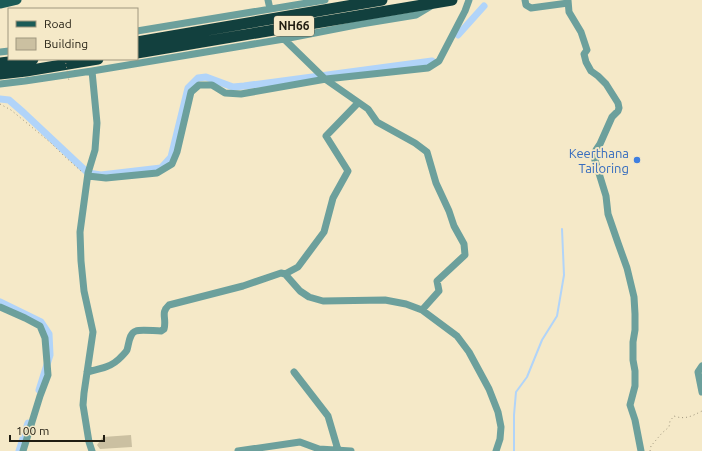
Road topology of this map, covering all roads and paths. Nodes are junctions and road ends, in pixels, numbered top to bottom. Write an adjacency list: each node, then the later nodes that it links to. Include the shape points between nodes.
1 (16, 0): 10 (main road)
2 (268, 0): 11 (street)
3 (325, 0): 11 (street)
4 (382, 0): 14 (highway, NH66)
5 (452, 0): 9 (highway, NH66)
6 (469, 0): 22 (street, via 439,61 428,68)
7 (525, 0): 8 (street, via 526,5 531,8)
8 (568, 2): 42 (street, via 569,12 586,44 587,50 584,54 590,71 606,84 619,108 612,117 594,157 606,196 608,214 628,268 634,297 635,386 630,405)
9 (436, 3): 13 (street, via 416,15); 15 (highway, NH66)
10 (0, 4)
11 (270, 9): 12 (street)
12 (138, 31)
13 (284, 39): 20 (street); 22 (street)
14 (138, 42)
15 (138, 52)
16 (25, 60): 19 (highway)
17 (65, 60): 23 (path, bridge)
18 (92, 60): 21 (highway)
19 (0, 63)
20 (92, 71): 24 (street); 27 (street, via 97,123 95,150)
21 (0, 74)
22 (325, 79): 25 (street); 27 (street, via 241,94 225,93 212,85 198,85 192,92 172,164 157,173 106,178)
23 (69, 81)
24 (0, 84)
25 (358, 103): 28 (street, via 326,136 348,171 334,198 324,232 298,267); 30 (street, via 368,109 377,122 427,152 436,183 464,244 465,255 437,281 439,291)
26 (0, 104): 27 (path, via 11,110)
27 (88, 176): 32 (street, via 80,232 84,291 93,332)
28 (285, 274): 30 (street, via 300,291 323,301 386,300); 32 (street, via 276,274 243,286 170,305 164,312 164,329 132,333 123,356 105,368)
29 (0, 306): 37 (street, via 40,326 45,338 48,375)
30 (422, 310): 41 (street, via 457,336 469,352 489,389 501,427)
31 (702, 366): 34 (street, via 698,372)
32 (87, 372): 38 (street, via 83,405)
33 (294, 372): 36 (street, via 328,416)
34 (702, 392)
35 (702, 411): 43 (path, via 688,418 674,416 669,427 651,446)
36 (338, 450): 39 (street, via 319,449 300,442); 40 (street)
37 (23, 451)
38 (92, 451)
39 (238, 451)
40 (351, 451)
41 (496, 451)
42 (641, 451)
43 (650, 451)

